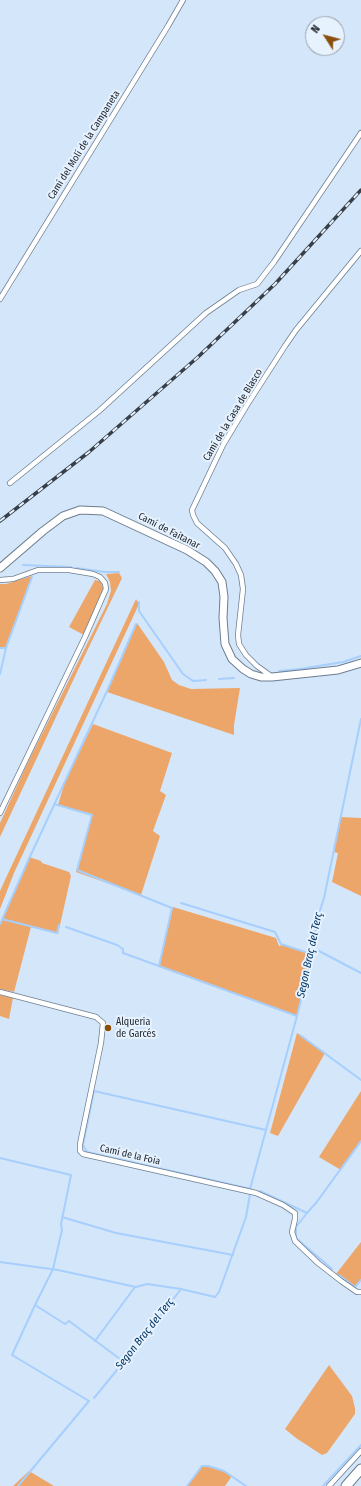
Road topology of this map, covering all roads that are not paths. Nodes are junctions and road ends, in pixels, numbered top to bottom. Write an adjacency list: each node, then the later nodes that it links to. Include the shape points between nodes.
1 (182, 0): 4 (street, Camí del Molí de la Campaneta)
2 (361, 133): 5 (street, via 257,284 239,290 206,313 99,411)
3 (361, 251): 9 (street, Camí de la Casa de Blasco, via 285,346 223,445 192,510 197,523 225,548 236,564 243,589 239,644 257,666)
4 (0, 299)
5 (10, 483)
6 (0, 568): 9 (street, Camí de Faitanar, via 63,516 80,510 103,512 124,520 187,550 215,571 222,582 225,644 232,658 243,670 251,674)
7 (0, 580): 10 (street, via 13,579 38,570 69,570 100,577 106,589)
8 (361, 663): 9 (street, Camí de Faitanar, via 338,670)
9 (272, 677)
10 (0, 813)
11 (0, 992): 12 (street, Camí de la Foia, via 96,1017 103,1023 80,1144 80,1151 83,1154 256,1193 283,1205 295,1213 292,1232 295,1241 341,1282)
12 (361, 1292)
13 (361, 1451): 15 (street)
14 (361, 1469): 16 (highway)
15 (329, 1486)
16 (346, 1486)

